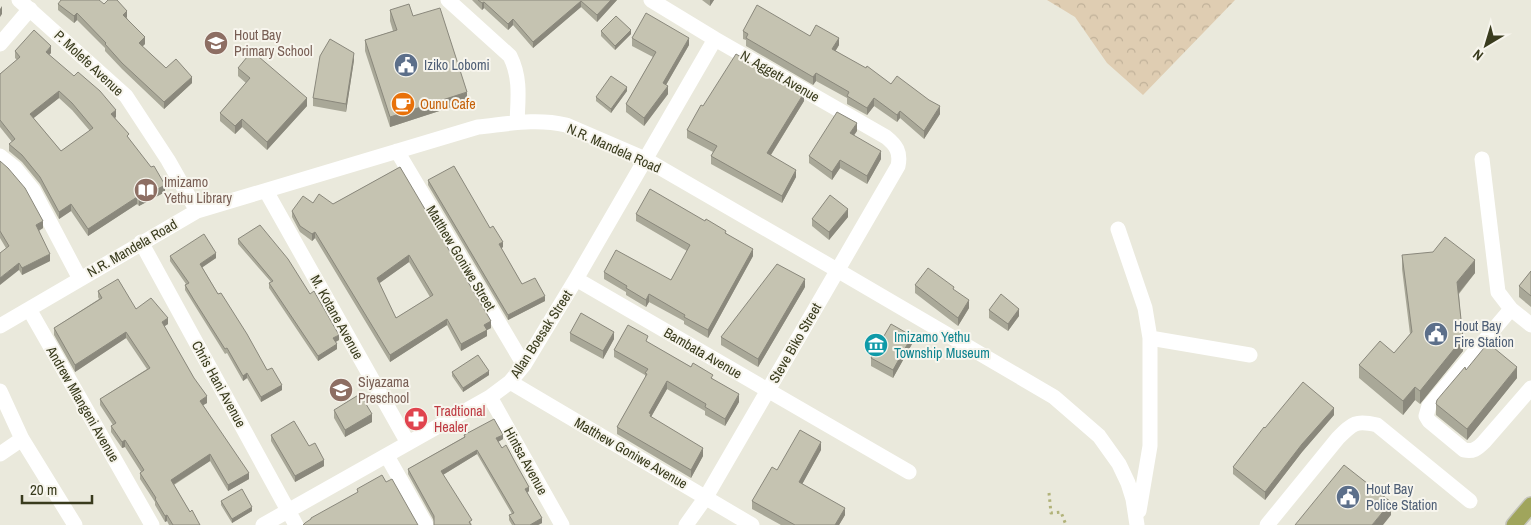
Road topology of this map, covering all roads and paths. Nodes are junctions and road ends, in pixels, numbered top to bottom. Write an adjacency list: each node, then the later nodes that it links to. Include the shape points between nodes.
1 (448, 0): 6 (street, via 510,56 519,81)
2 (651, 0): 4 (street, N. Aggett Avenue)
3 (24, 5): 5 (street); 13 (street, P. Molefe Avenue, via 126,96)
4 (715, 39): 9 (street, Allan Boesak Street); 10 (street, N. Aggett Avenue, via 886,137 894,144)
5 (0, 44)
6 (517, 122): 7 (street, N.R. Mandela Road, via 478,127); 9 (street, N.R. Mandela Road, via 553,122)
7 (398, 151): 12 (street, N.R. Mandela Road); 25 (street, Matthew Goniwe Street)
8 (0, 156): 17 (street, via 33,190)
9 (645, 159): 16 (street, N.R. Mandela Road); 18 (street, Allan Boesak Street)
10 (900, 159): 16 (street, Steve Biko Street)
11 (1482, 159): 19 (street, via 1496,282 1498,292)
12 (266, 191): 13 (street, N.R. Mandela Road); 32 (street, M. Kotane Avenue)
13 (197, 211): 15 (street, N.R. Mandela Road)
14 (1118, 228): 23 (street, via 1145,308)
15 (141, 242): 17 (street, N.R. Mandela Road); 40 (street, Chris Hani Avenue)
16 (837, 270): 28 (street, Steve Biko Street); 41 (street, N.R. Mandela Road, via 1054,397 1099,436 1119,464 1128,483)
17 (80, 279): 20 (street, N.R. Mandela Road)
18 (576, 279): 25 (street, Allan Boesak Street); 28 (street, Bambata Avenue)
19 (1511, 309): 21 (street); 27 (street, via 1429,406 1426,416 1470,452 1484,442)
20 (29, 310): 22 (street, N.R. Mandela Road); 43 (street, Andrew Mlangeni Avenue)
21 (1531, 325)
22 (0, 326)
23 (1150, 338): 24 (street); 41 (street, via 1150,446)
24 (1250, 355)
25 (524, 364): 26 (street, Allan Boesak Street)
26 (510, 382): 30 (street, Allan Boesak Street); 37 (street, Matthew Goniwe Avenue)
27 (1531, 388)
28 (767, 390): 35 (street, Bambata Avenue); 37 (street, Steve Biko Street)
29 (0, 391): 31 (street)
30 (490, 397): 32 (street, Allan Boesak Street); 47 (street, Hintsa Avenue)
31 (22, 439): 33 (street); 42 (street)
32 (408, 443): 34 (street, Allan Boesak Street)
33 (0, 454)
34 (387, 456): 40 (street, Allan Boesak Street); 46 (street)
35 (909, 472)
36 (1049, 493): 50 (path, via 1051,513 1061,512)
37 (706, 497): 48 (street, Steve Biko Street); 49 (street, Matthew Goniwe Avenue)
38 (1470, 501): 51 (street, via 1377,426 1362,421 1338,438)
39 (1531, 505): 52 (main road)
40 (289, 511): 44 (street, Allan Boesak Street); 45 (street, Chris Hani Avenue)
41 (1137, 523)
42 (74, 525)
43 (152, 525)
44 (263, 525)
45 (296, 525)
46 (426, 525)
47 (562, 525)
48 (686, 525)
49 (752, 525)
50 (1066, 525)
51 (1266, 525)
52 (1514, 525)

